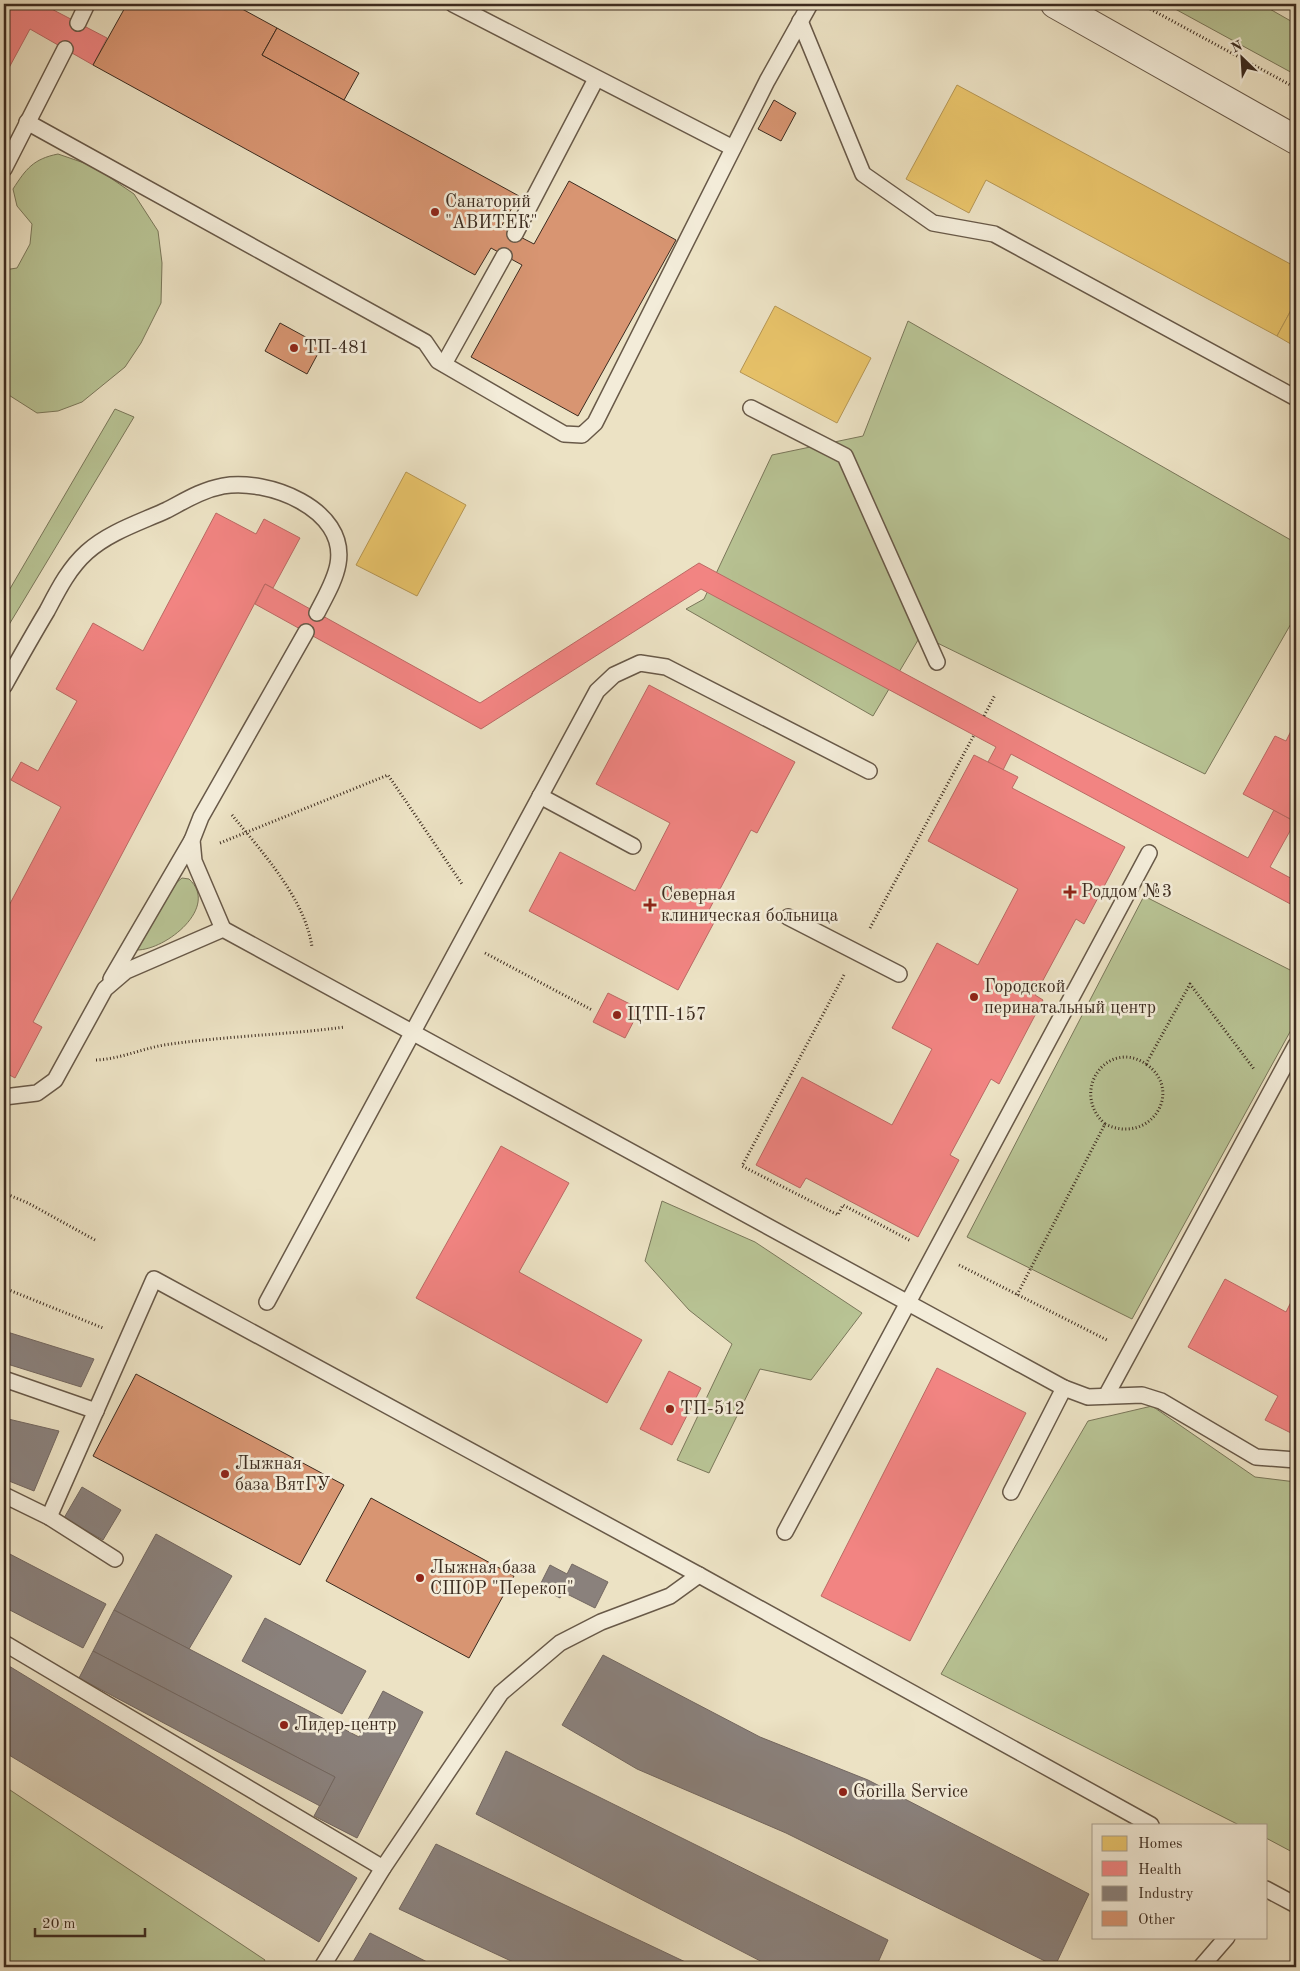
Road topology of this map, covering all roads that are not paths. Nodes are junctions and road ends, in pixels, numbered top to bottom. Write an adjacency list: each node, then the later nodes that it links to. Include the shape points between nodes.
1 (87, 4): 6 (lane)
2 (453, 4): 8 (lane)
3 (810, 4): 5 (lane)
4 (1055, 4): 10 (street)
5 (800, 21): 11 (lane); 16 (lane, via 863,174 932,223 994,234)
6 (78, 23)
7 (65, 49): 9 (lane)
8 (596, 79): 11 (lane); 13 (lane)
9 (27, 122): 12 (lane); 15 (lane, via 425,342 438,361)
10 (1296, 140)
11 (733, 148): 15 (lane, via 594,423 582,435 564,434)
12 (4, 169)
13 (515, 234)
14 (504, 256): 15 (lane)
15 (444, 364)
16 (1296, 398)
17 (751, 408): 20 (lane, via 845,456)
18 (317, 613): 21 (lane, via 338,563 337,544 330,528 316,510 282,492 253,486 224,486 199,492 116,533 87,552 66,576)
19 (306, 632): 25 (lane, via 201,817)
20 (937, 662)
21 (4, 686)
22 (868, 771): 23 (lane, via 666,667 640,663 614,675 597,691)
23 (540, 796): 24 (lane); 31 (lane)
24 (632, 846)
25 (193, 847): 28 (lane, via 194,861); 30 (lane)
26 (1149, 853): 35 (lane)
27 (788, 917): 29 (lane)
28 (223, 929): 30 (lane, via 126,971); 31 (lane)
29 (899, 974)
30 (105, 989): 33 (lane, via 55,1080 38,1093)
31 (413, 1033): 34 (lane); 35 (lane)
32 (1296, 1045): 38 (lane)
33 (4, 1097)
34 (267, 1302)
35 (909, 1303): 37 (lane); 44 (lane)
36 (4, 1379): 39 (lane)
37 (1064, 1388): 38 (lane, via 1088,1397); 41 (lane)
38 (1106, 1396): 40 (lane, via 1142,1395 1161,1401 1256,1457)
39 (96, 1410): 43 (lane); 46 (lane, via 154,1279)
40 (1296, 1460)
41 (1011, 1492)
42 (4, 1495): 43 (lane)
43 (50, 1517): 45 (lane)
44 (785, 1532)
45 (115, 1559)
46 (699, 1575): 48 (lane); 49 (lane, via 670,1596 601,1622 560,1643 502,1693)
47 (4, 1643): 49 (lane)
48 (1149, 1824)
49 (383, 1868): 53 (lane)
50 (1268, 1891): 51 (lane)
51 (1296, 1905)
52 (1226, 1938): 54 (lane)
53 (322, 1967)
54 (1201, 1967)

